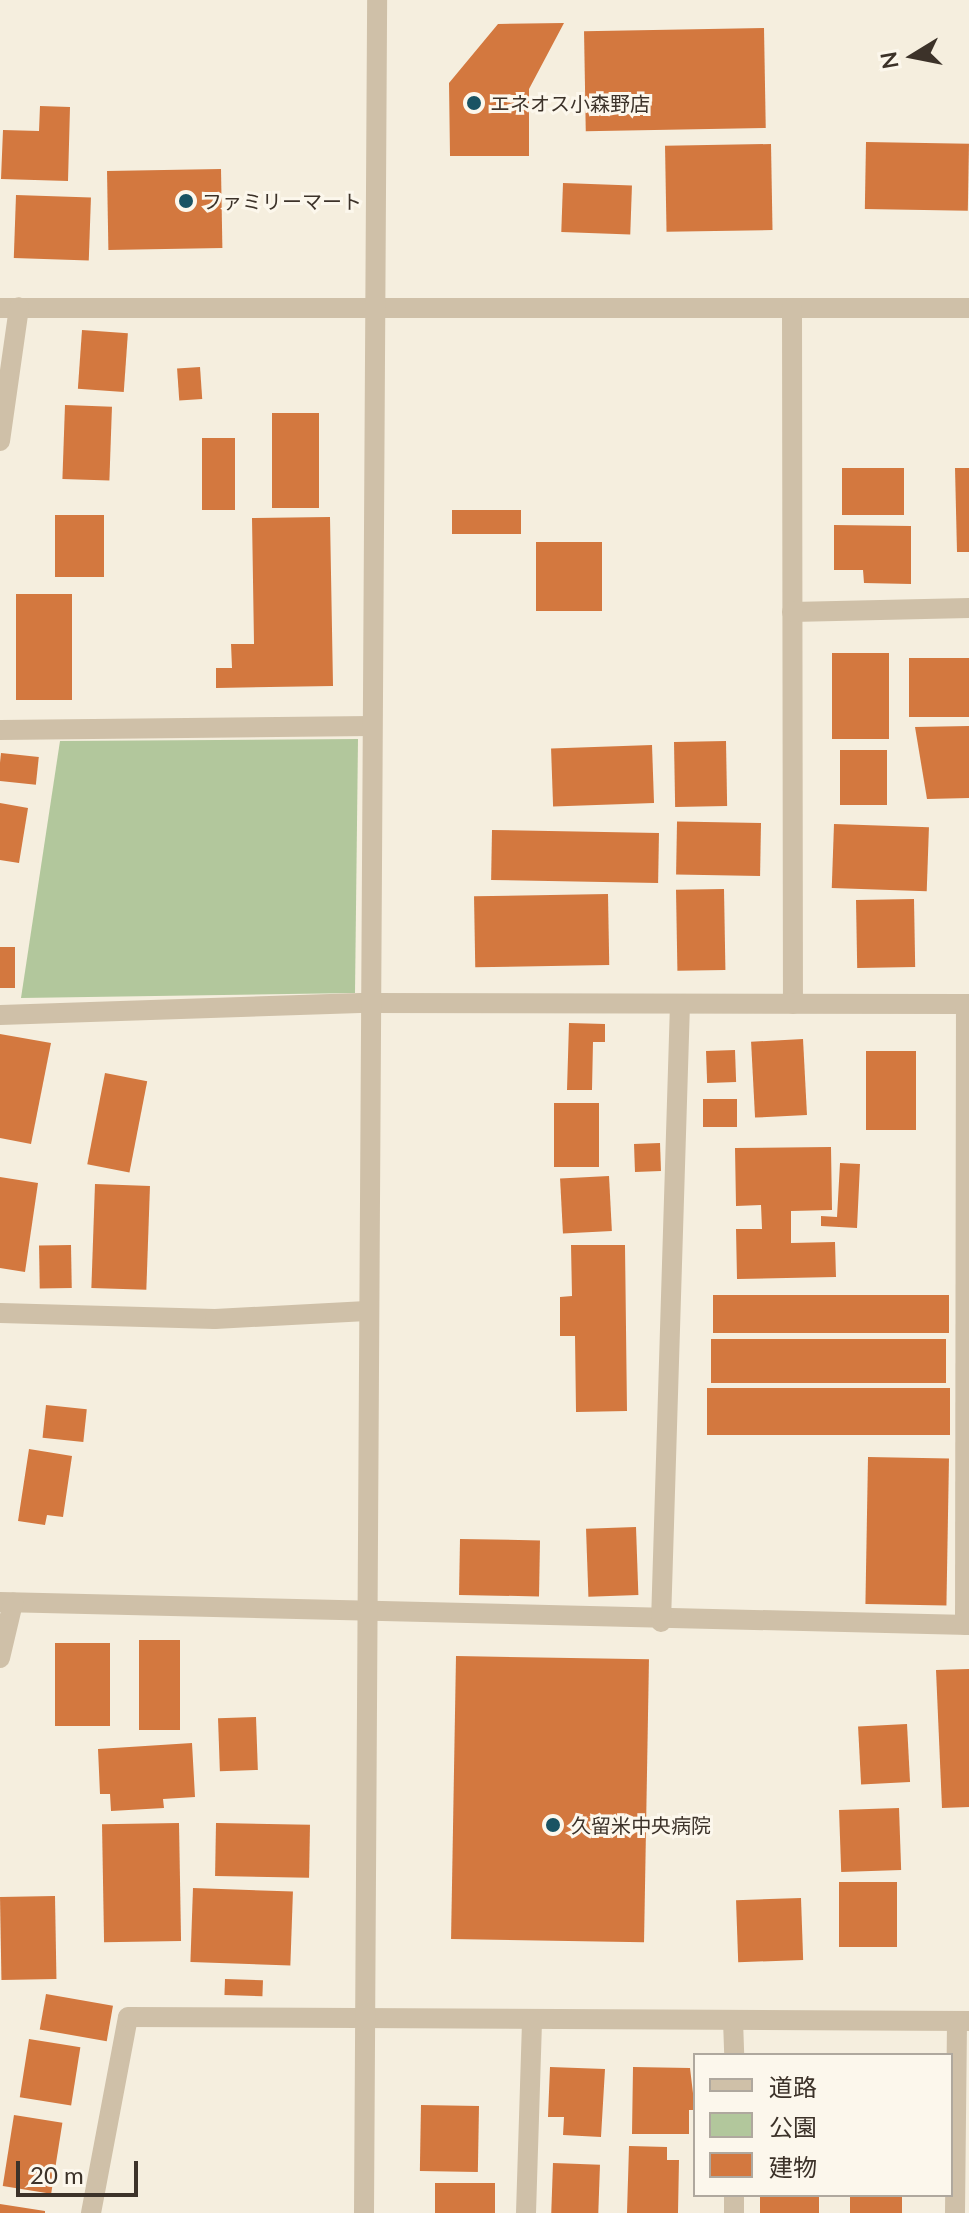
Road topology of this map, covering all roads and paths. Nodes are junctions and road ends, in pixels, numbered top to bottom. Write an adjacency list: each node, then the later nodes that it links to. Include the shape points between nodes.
1 (377, 0): 2 (street)
2 (373, 306): 3 (street); 4 (street); 9 (street)
3 (10, 307): 6 (street)
4 (792, 308): 5 (street); 8 (street)
5 (969, 308)
6 (0, 441)
7 (969, 608): 8 (street)
8 (792, 612): 13 (street)
9 (371, 726): 10 (street); 11 (street)
10 (0, 730)
11 (368, 1003): 12 (street); 15 (street); 17 (street)
12 (680, 1004): 13 (street); 21 (street)
13 (793, 1004): 14 (street)
14 (967, 1004): 16 (street)
15 (0, 1015)
16 (967, 1279): 22 (street)
17 (367, 1311): 18 (street, via 215,1319); 20 (street)
18 (0, 1313)
19 (6, 1603): 20 (street); 23 (street)
20 (365, 1613): 21 (street); 24 (street)
21 (661, 1622): 22 (street)
22 (967, 1625)
23 (0, 1658)
24 (364, 2018): 25 (street); 29 (street, via 128,2017); 30 (street)
25 (532, 2020): 26 (street); 31 (street)
26 (733, 2020): 27 (street); 28 (street)
27 (963, 2021): 32 (street)
28 (734, 2053)
29 (91, 2213)
30 (364, 2213)
31 (526, 2213)
32 (955, 2213)

